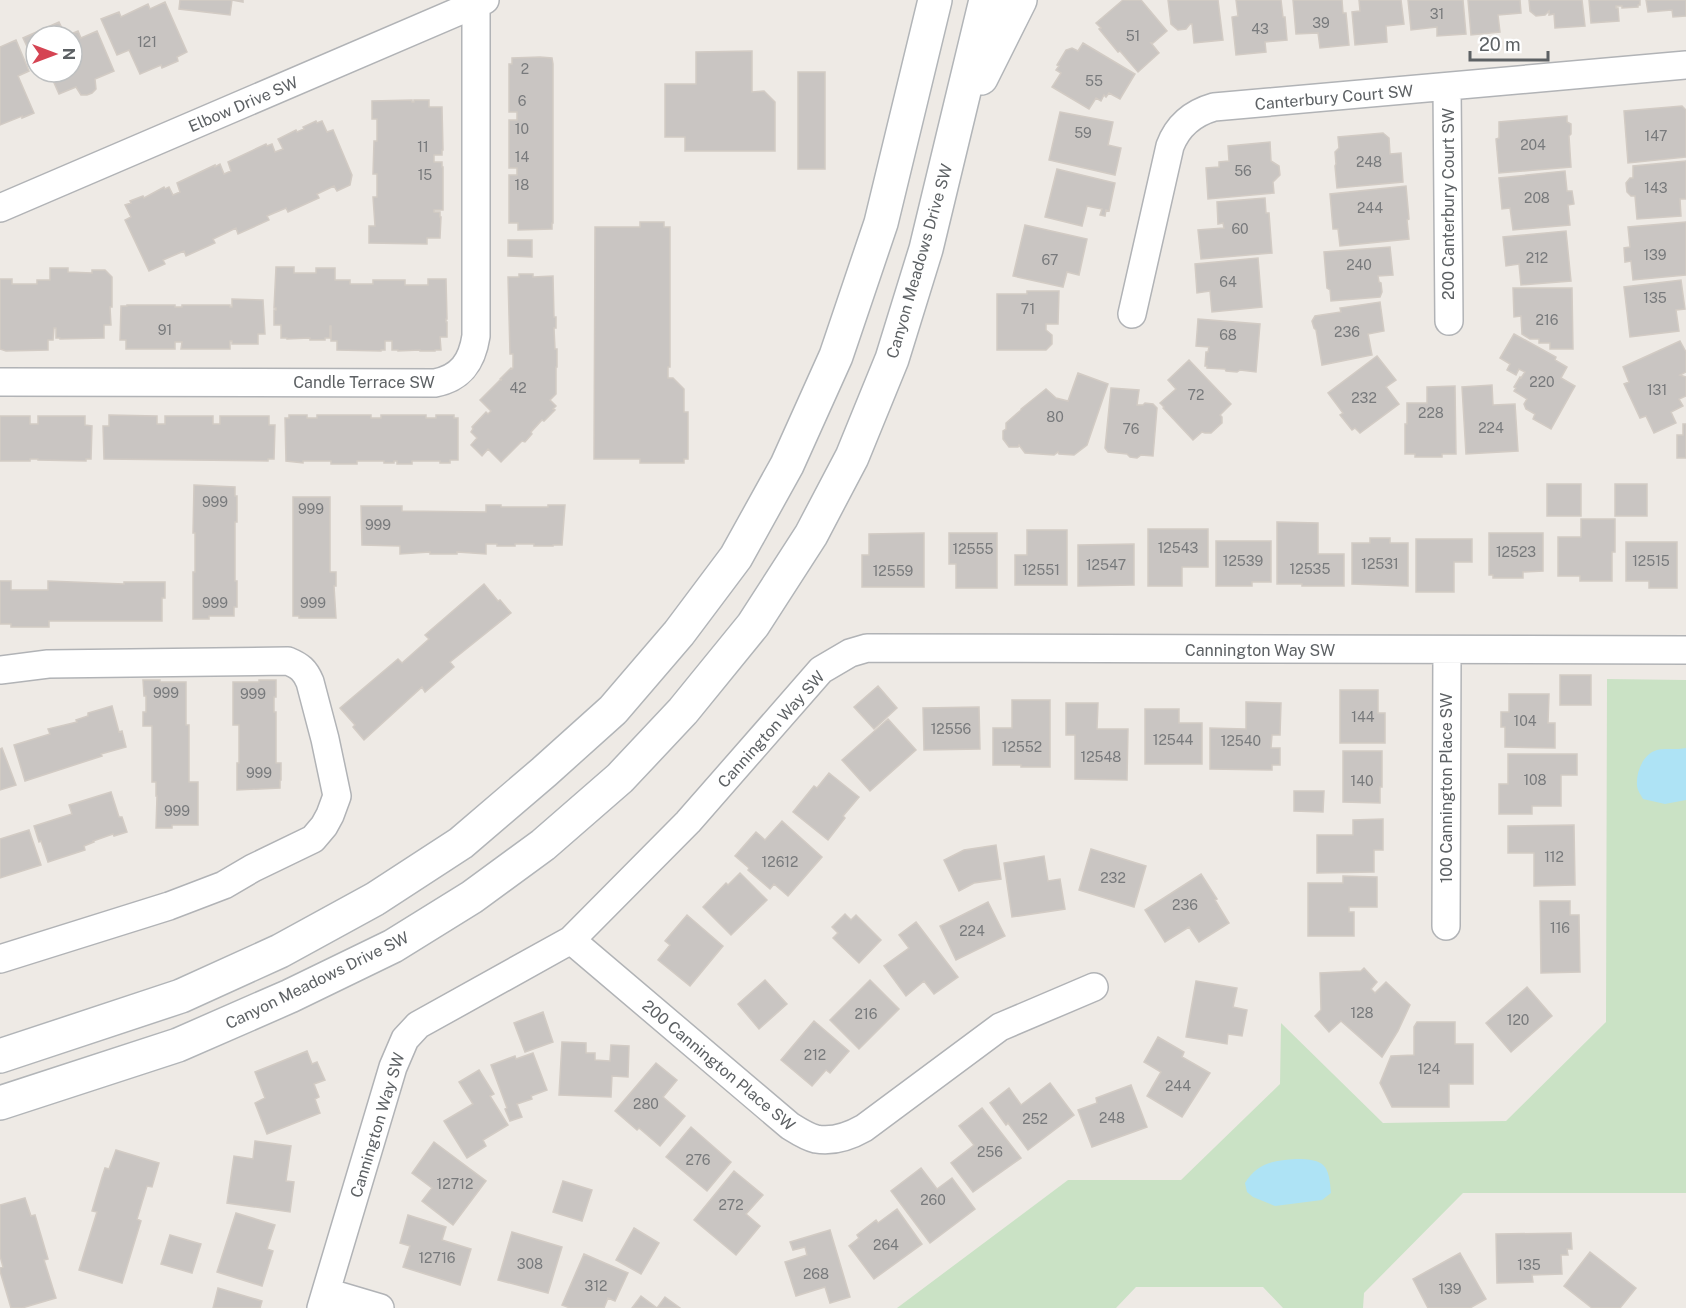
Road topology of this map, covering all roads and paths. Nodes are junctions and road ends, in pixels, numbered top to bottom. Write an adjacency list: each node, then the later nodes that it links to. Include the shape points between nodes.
1 (935, 0): 19 (main road, via 881,223 836,356 787,465 736,557 679,633 613,710 461,843 375,899 280,951 181,996)
2 (986, 0): 7 (main road, Canyon Meadows Drive SW)
3 (1020, 0): 7 (main road)
4 (481, 2): 8 (street, Elbow Drive SW); 11 (street, Candle Terrace SW, via 476,336 474,350 464,368 435,383)
5 (1686, 64): 6 (street, Canterbury Court SW)
6 (1447, 87): 9 (street, Canterbury Court SW, via 1214,107 1190,118 1170,146); 10 (street, 200 Canterbury Court SW)
7 (956, 128): 20 (main road, Canyon Meadows Drive SW, via 926,249 892,359 852,457 811,535 753,625 683,711 620,778 543,845 393,946 178,1045)
8 (0, 208)
9 (1132, 314)
10 (1449, 321)
11 (0, 382)
12 (1447, 651): 13 (street, Cannington Way SW); 15 (street, 100 Cannington Place SW); 16 (street, Cannington Way SW, via 867,648 850,653 821,670 688,822)
13 (1686, 651)
14 (0, 670): 17 (street, via 48,664 288,661 300,666 310,682 337,796 324,826 313,839 224,885)
15 (1446, 926)
16 (572, 940): 18 (street, 200 Cannington Place SW, via 790,1126 815,1139 853,1134 988,1034); 21 (street, Cannington Way SW, via 408,1034 393,1067)
17 (0, 959)
18 (1094, 987)
19 (0, 1056)
20 (0, 1103)
21 (323, 1300): 22 (street)
22 (380, 1308)

